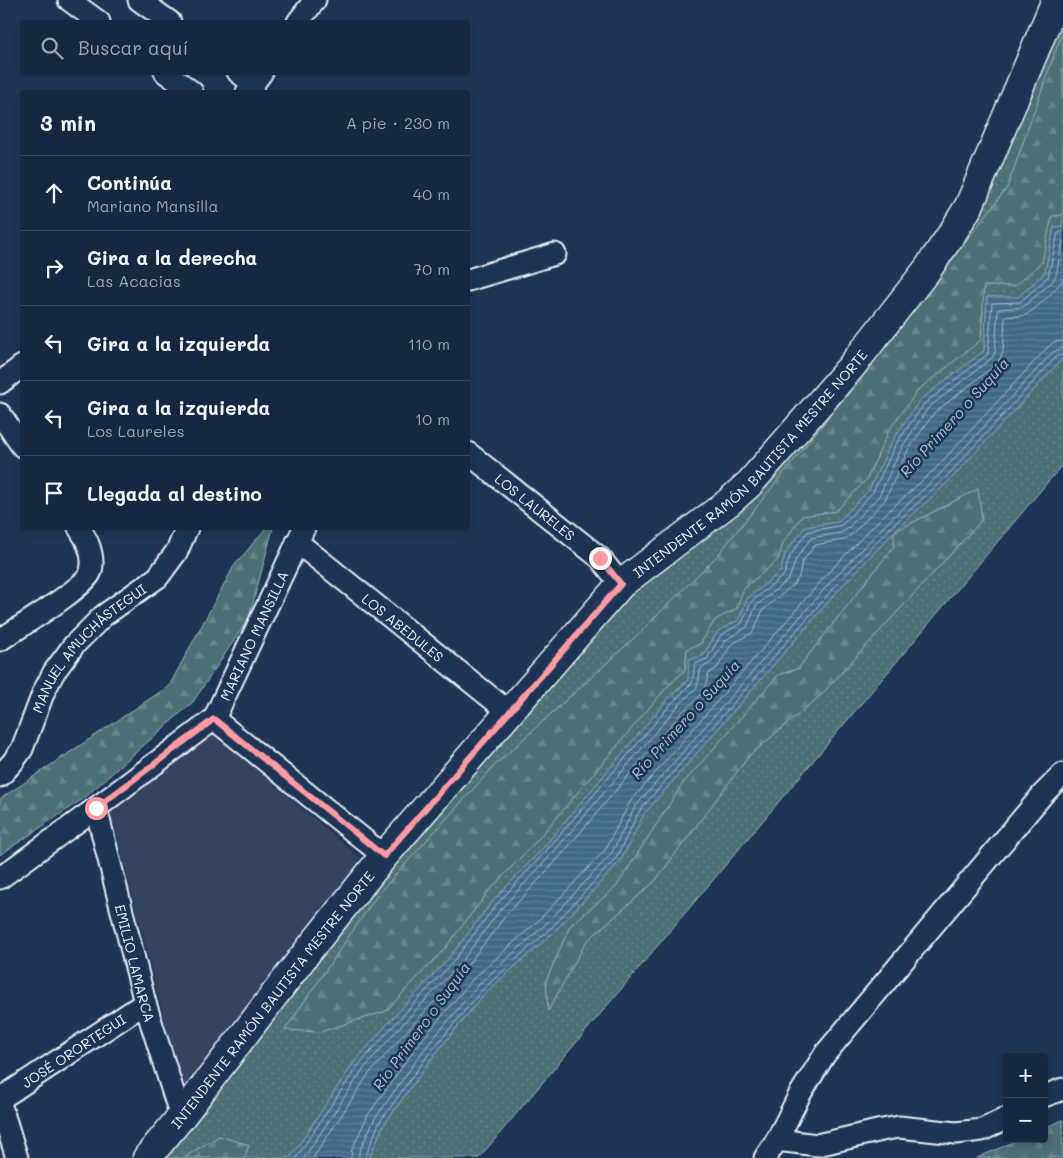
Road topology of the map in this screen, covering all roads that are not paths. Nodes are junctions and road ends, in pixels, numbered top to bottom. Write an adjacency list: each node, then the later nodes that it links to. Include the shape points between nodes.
1 (69, 0): 5 (street)
2 (139, 0): 6 (street)
3 (315, 0): 7 (street)
4 (1056, 0): 20 (main road, INTENDENTE RAMÓN BAUTISTA MESTRE NORTE, via 969,206 927,270 851,367 750,483)
5 (96, 20)
6 (167, 20)
7 (300, 20)
8 (169, 75): 9 (street)
9 (189, 90)
10 (555, 254): 11 (street)
11 (470, 279)
12 (20, 368): 13 (street)
13 (0, 383)
14 (0, 414): 15 (street)
15 (20, 443)
16 (470, 455): 20 (street, LOS LAURELES, via 600,558)
17 (80, 530): 21 (street, via 91,555 91,572 81,585)
18 (186, 530): 25 (street, MANUEL AMUCHÁSTEGUI, via 178,551 158,577 103,616 74,645 44,691 22,749)
19 (300, 535): 22 (street, LOS ABEDULES); 23 (street, MARIANO MANSILLA)
20 (621, 584): 22 (main road, INTENDENTE RAMÓN BAUTISTA MESTRE NORTE)
21 (0, 640)
22 (510, 713): 27 (main road, INTENDENTE RAMÓN BAUTISTA MESTRE NORTE)
23 (214, 719): 26 (street, MARIANO MANSILLA); 27 (street)
24 (1063, 774): 36 (street, via 825,1054)
25 (0, 776)
26 (96, 808): 28 (street, MARIANO MANSILLA); 29 (street, EMILIO LAMARCA)
27 (384, 856): 34 (main road, INTENDENTE RAMÓN BAUTISTA MESTRE NORTE)
28 (0, 878)
29 (144, 1002): 32 (street, JOSÉ ORORTEGUI); 34 (street, EMILIO LAMARCA)
30 (1063, 1089): 31 (street)
31 (1048, 1095)
32 (0, 1099)
33 (0, 1103): 37 (street)
34 (181, 1116): 38 (main road, INTENDENTE RAMÓN BAUTISTA MESTRE NORTE)
35 (1003, 1120): 36 (street, via 982,1130 956,1133 899,1127 817,1145)
36 (777, 1140): 39 (street)
37 (17, 1158)
38 (147, 1158)
39 (765, 1158)

